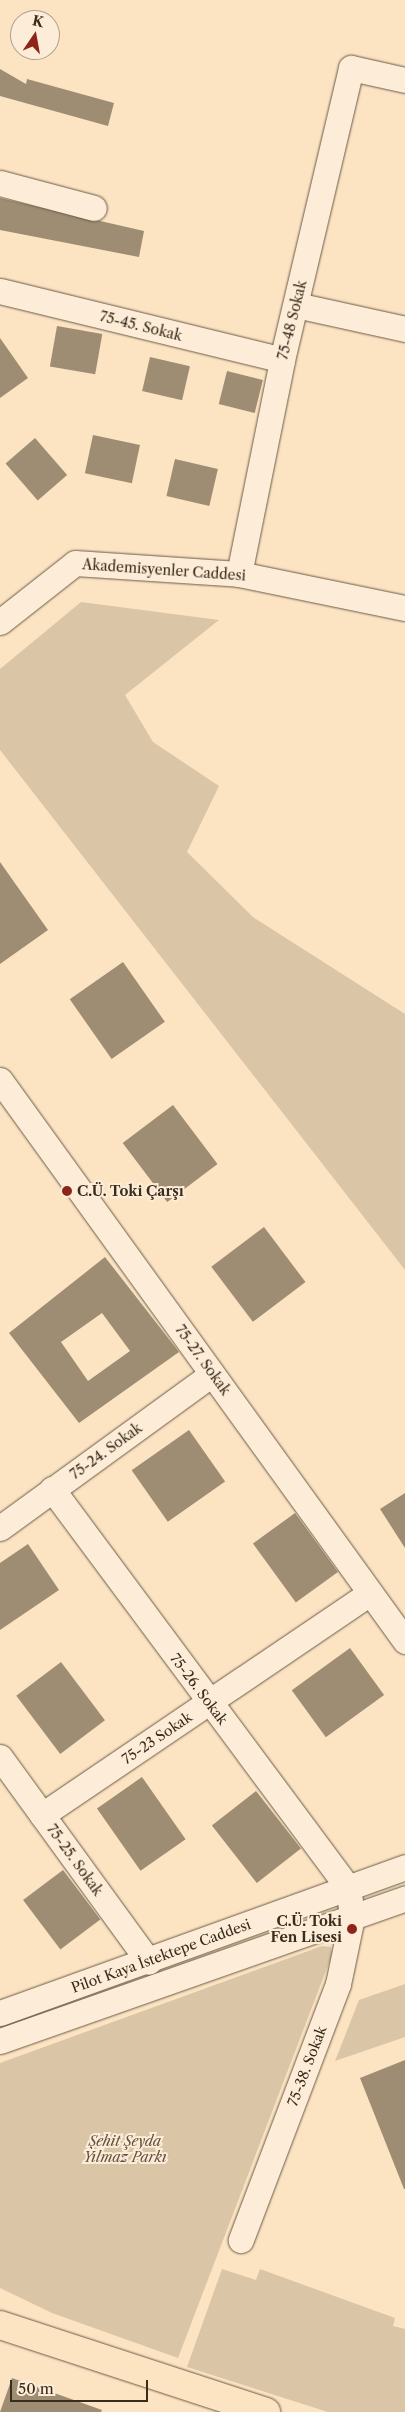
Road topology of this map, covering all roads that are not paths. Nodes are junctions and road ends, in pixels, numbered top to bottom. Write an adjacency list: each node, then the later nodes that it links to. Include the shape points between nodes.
1 (405, 80): 5 (street, 75-48 Sokak, via 351,68)
2 (0, 183): 3 (street)
3 (94, 208)
4 (3, 295): 7 (street, 75-45. Sokak)
5 (296, 305): 6 (street); 7 (street, 75-48 Sokak)
6 (405, 329)
7 (282, 360): 8 (street, 75-48 Sokak)
8 (239, 574): 9 (street, Akademisyenler Caddesi); 10 (street, Akademisyenler Caddesi, via 76,564)
9 (405, 608)
10 (0, 622)
11 (1, 1084): 12 (street, 75-27. Sokak)
12 (212, 1374): 13 (street, 75-24. Sokak); 15 (street, 75-27. Sokak)
13 (52, 1489): 14 (street, 75-24. Sokak); 17 (street, 75-26. Sokak)
14 (0, 1528)
15 (370, 1593): 16 (street, 75-27. Sokak); 17 (street, 75-23 Sokak)
16 (405, 1641)
17 (209, 1702): 19 (street, 75-23 Sokak); 21 (street, 75-26. Sokak)
18 (0, 1758): 19 (street, 75-25. Sokak)
19 (42, 1815): 24 (street, 75-25. Sokak)
20 (405, 1867): 21 (street, Pilot Kaya İstektepe Caddesi)
21 (348, 1887): 23 (street, 75-38. Sokak); 24 (street, Pilot Kaya İstektepe Caddesi)
22 (405, 1898): 23 (street, Pilot Kaya İstektepe Caddesi)
23 (352, 1917): 26 (street, Pilot Kaya İstektepe Caddesi); 27 (street, 75-38. Sokak, via 338,1984)
24 (150, 1962): 25 (street, Pilot Kaya İstektepe Caddesi)
25 (0, 2013)
26 (0, 2041)
27 (241, 2240)
28 (0, 2308): 30 (main road)
29 (0, 2325): 30 (main road)
30 (81, 2349): 31 (main road)
31 (266, 2412)

